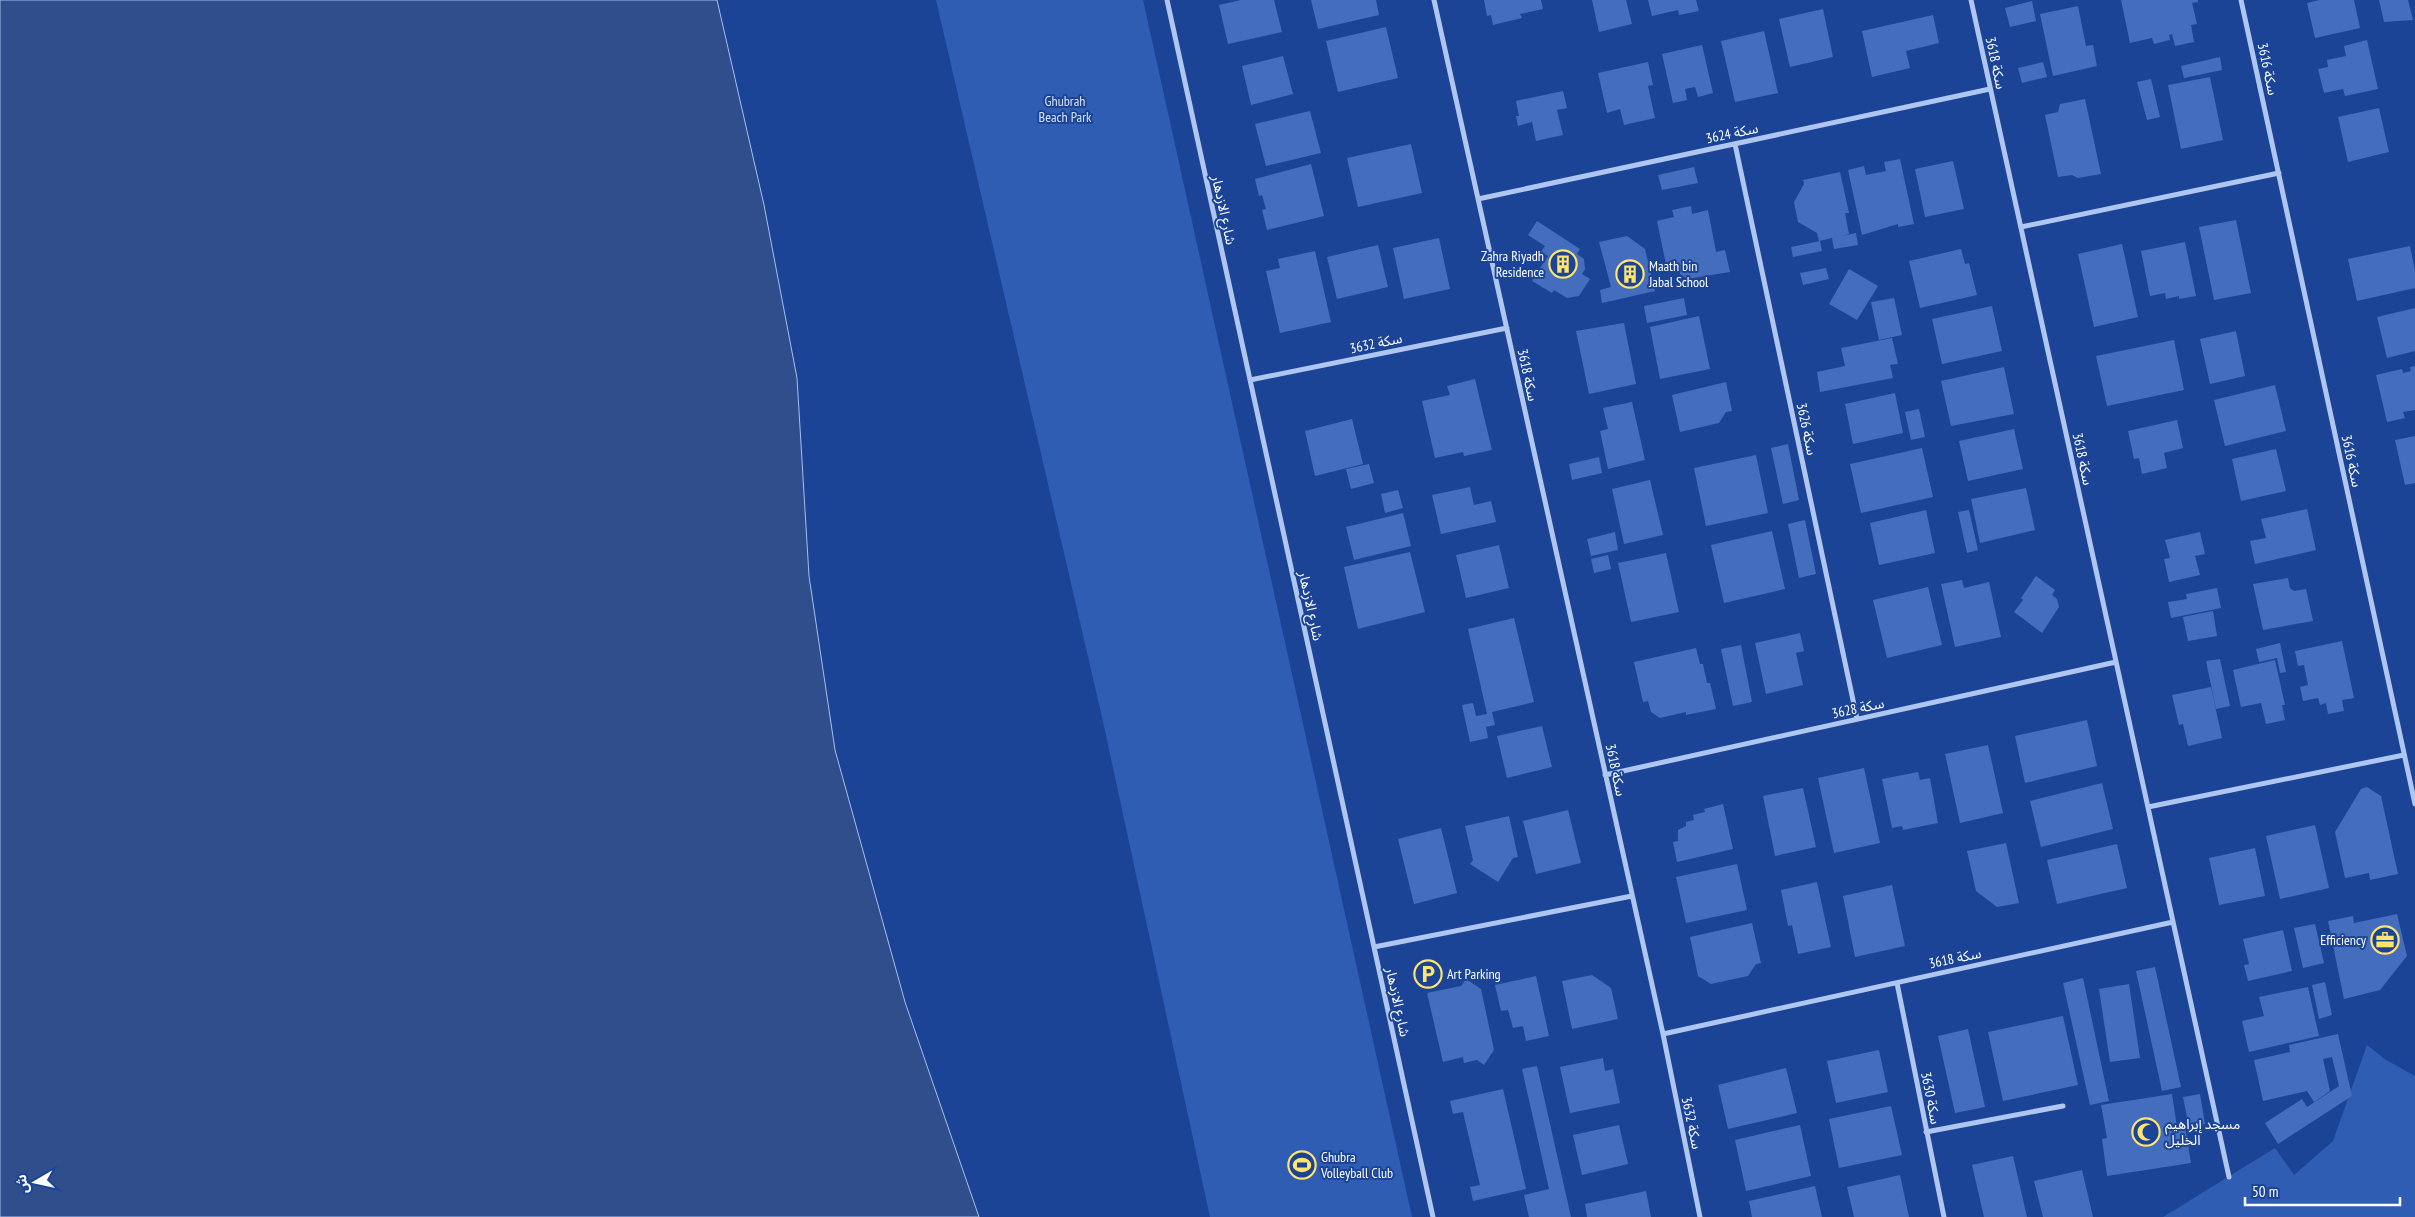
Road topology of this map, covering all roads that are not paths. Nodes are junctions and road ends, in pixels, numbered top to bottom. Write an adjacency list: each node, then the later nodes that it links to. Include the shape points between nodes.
1 (1167, 0): 11 (street, شارع الازدهار)
2 (1434, 0): 8 (street, سكة 3618)
3 (1971, 0): 5 (street, سكة 3618)
4 (2241, 0): 7 (street, سكة 3616)
5 (1990, 89): 6 (street, سكة 3624); 9 (street, سكة 3618)
6 (1734, 144): 8 (street, سكة 3624); 13 (street, سكة 3626)
7 (2278, 173): 9 (street); 14 (street, سكة 3616)
8 (1478, 199): 10 (street, سكة 3618)
9 (2021, 227): 12 (street, سكة 3618)
10 (1507, 328): 11 (street, سكة 3632); 15 (street, سكة 3618)
11 (1250, 380): 20 (street, شارع الازدهار)
12 (2116, 662): 13 (street, سكة 3628); 17 (street, سكة 3618)
13 (1857, 720): 15 (street, سكة 3628)
14 (2404, 755): 16 (street, سكة 3616); 17 (street)
15 (1605, 775): 18 (street, سكة 3618)
16 (2415, 804)
17 (2148, 808): 19 (street, سكة 3618)
18 (1632, 896): 20 (street); 22 (street, سكة 3618)
19 (2173, 922): 21 (street, سكة 3618); 25 (street, سكة 3618)
20 (1374, 947): 26 (street, شارع الازدهار)
21 (1897, 983): 22 (street, سكة 3618); 24 (street, سكة 3630)
22 (1663, 1034): 27 (street, سكة 3632)
23 (2063, 1106): 24 (street)
24 (1926, 1132): 28 (street, سكة 3630)
25 (2229, 1177)
26 (1434, 1217)
27 (1700, 1217)
28 (1944, 1217)

